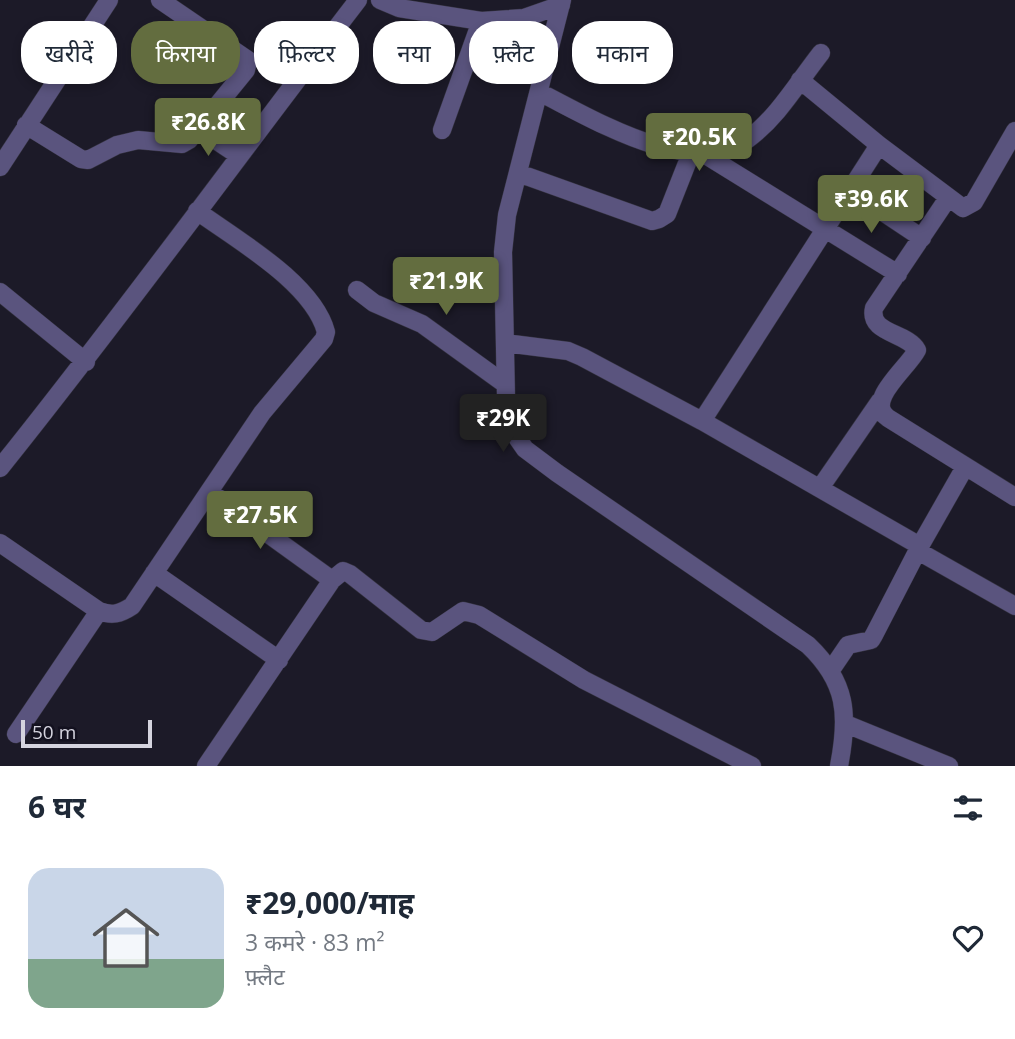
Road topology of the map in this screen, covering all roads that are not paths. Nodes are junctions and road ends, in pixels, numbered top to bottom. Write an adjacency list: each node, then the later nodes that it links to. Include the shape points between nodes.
1 (109, 0): 11 (street)
2 (160, 0): 12 (street, via 248,60 246,70)
3 (358, 0): 17 (street)
4 (380, 0): 6 (street, via 399,8)
5 (562, 3): 6 (street, via 524,18); 10 (street)
6 (481, 21)
7 (821, 53): 9 (street)
8 (469, 55): 13 (street)
9 (800, 80): 15 (street); 16 (street, via 750,138 721,152)
10 (539, 92): 16 (street, via 621,131); 19 (street)
11 (26, 125): 12 (street, via 88,160 126,142 182,144); 18 (street)
12 (199, 129): 17 (street)
13 (442, 130)
14 (1015, 131): 21 (street, via 974,202 963,208)
15 (879, 145): 20 (street); 21 (street)
16 (698, 154): 19 (street, via 667,214 652,221); 23 (street)
17 (238, 155): 22 (street)
18 (0, 167)
19 (518, 173): 28 (street, via 504,232)
20 (850, 190): 23 (street); 24 (street)
21 (948, 198): 24 (street)
22 (197, 211): 29 (street); 36 (street, via 294,283 318,312 326,332 262,413)
23 (824, 229): 25 (street); 32 (street)
24 (922, 238): 25 (street)
25 (898, 274): 31 (street, via 873,316 883,329 917,350)
26 (357, 290): 30 (street, via 374,303 422,324)
27 (0, 292): 29 (street)
28 (505, 343): 30 (street); 32 (street, via 568,351)
29 (86, 362): 34 (street)
30 (505, 384): 45 (street, via 510,429 525,449 808,645)
31 (880, 401): 33 (street, via 882,414); 35 (street)
32 (702, 421): 35 (street)
33 (965, 467): 37 (street); 39 (street)
34 (0, 468)
35 (820, 488): 39 (street)
36 (210, 492): 40 (street); 41 (street)
37 (1015, 497)
38 (0, 543): 43 (street)
39 (919, 549): 42 (street); 45 (street, via 871,640 848,645)
40 (154, 573): 43 (street, via 132,606 116,615); 44 (street)
41 (332, 579): 44 (street); 49 (street, via 344,571 350,574 426,632 463,611 479,615 584,680)
42 (1015, 606)
43 (99, 611): 47 (street)
44 (279, 660): 48 (street)
45 (831, 670): 46 (street)
46 (846, 724): 50 (street); 51 (street)
47 (16, 734)
48 (206, 766)
49 (752, 766)
50 (839, 766)
51 (950, 766)

